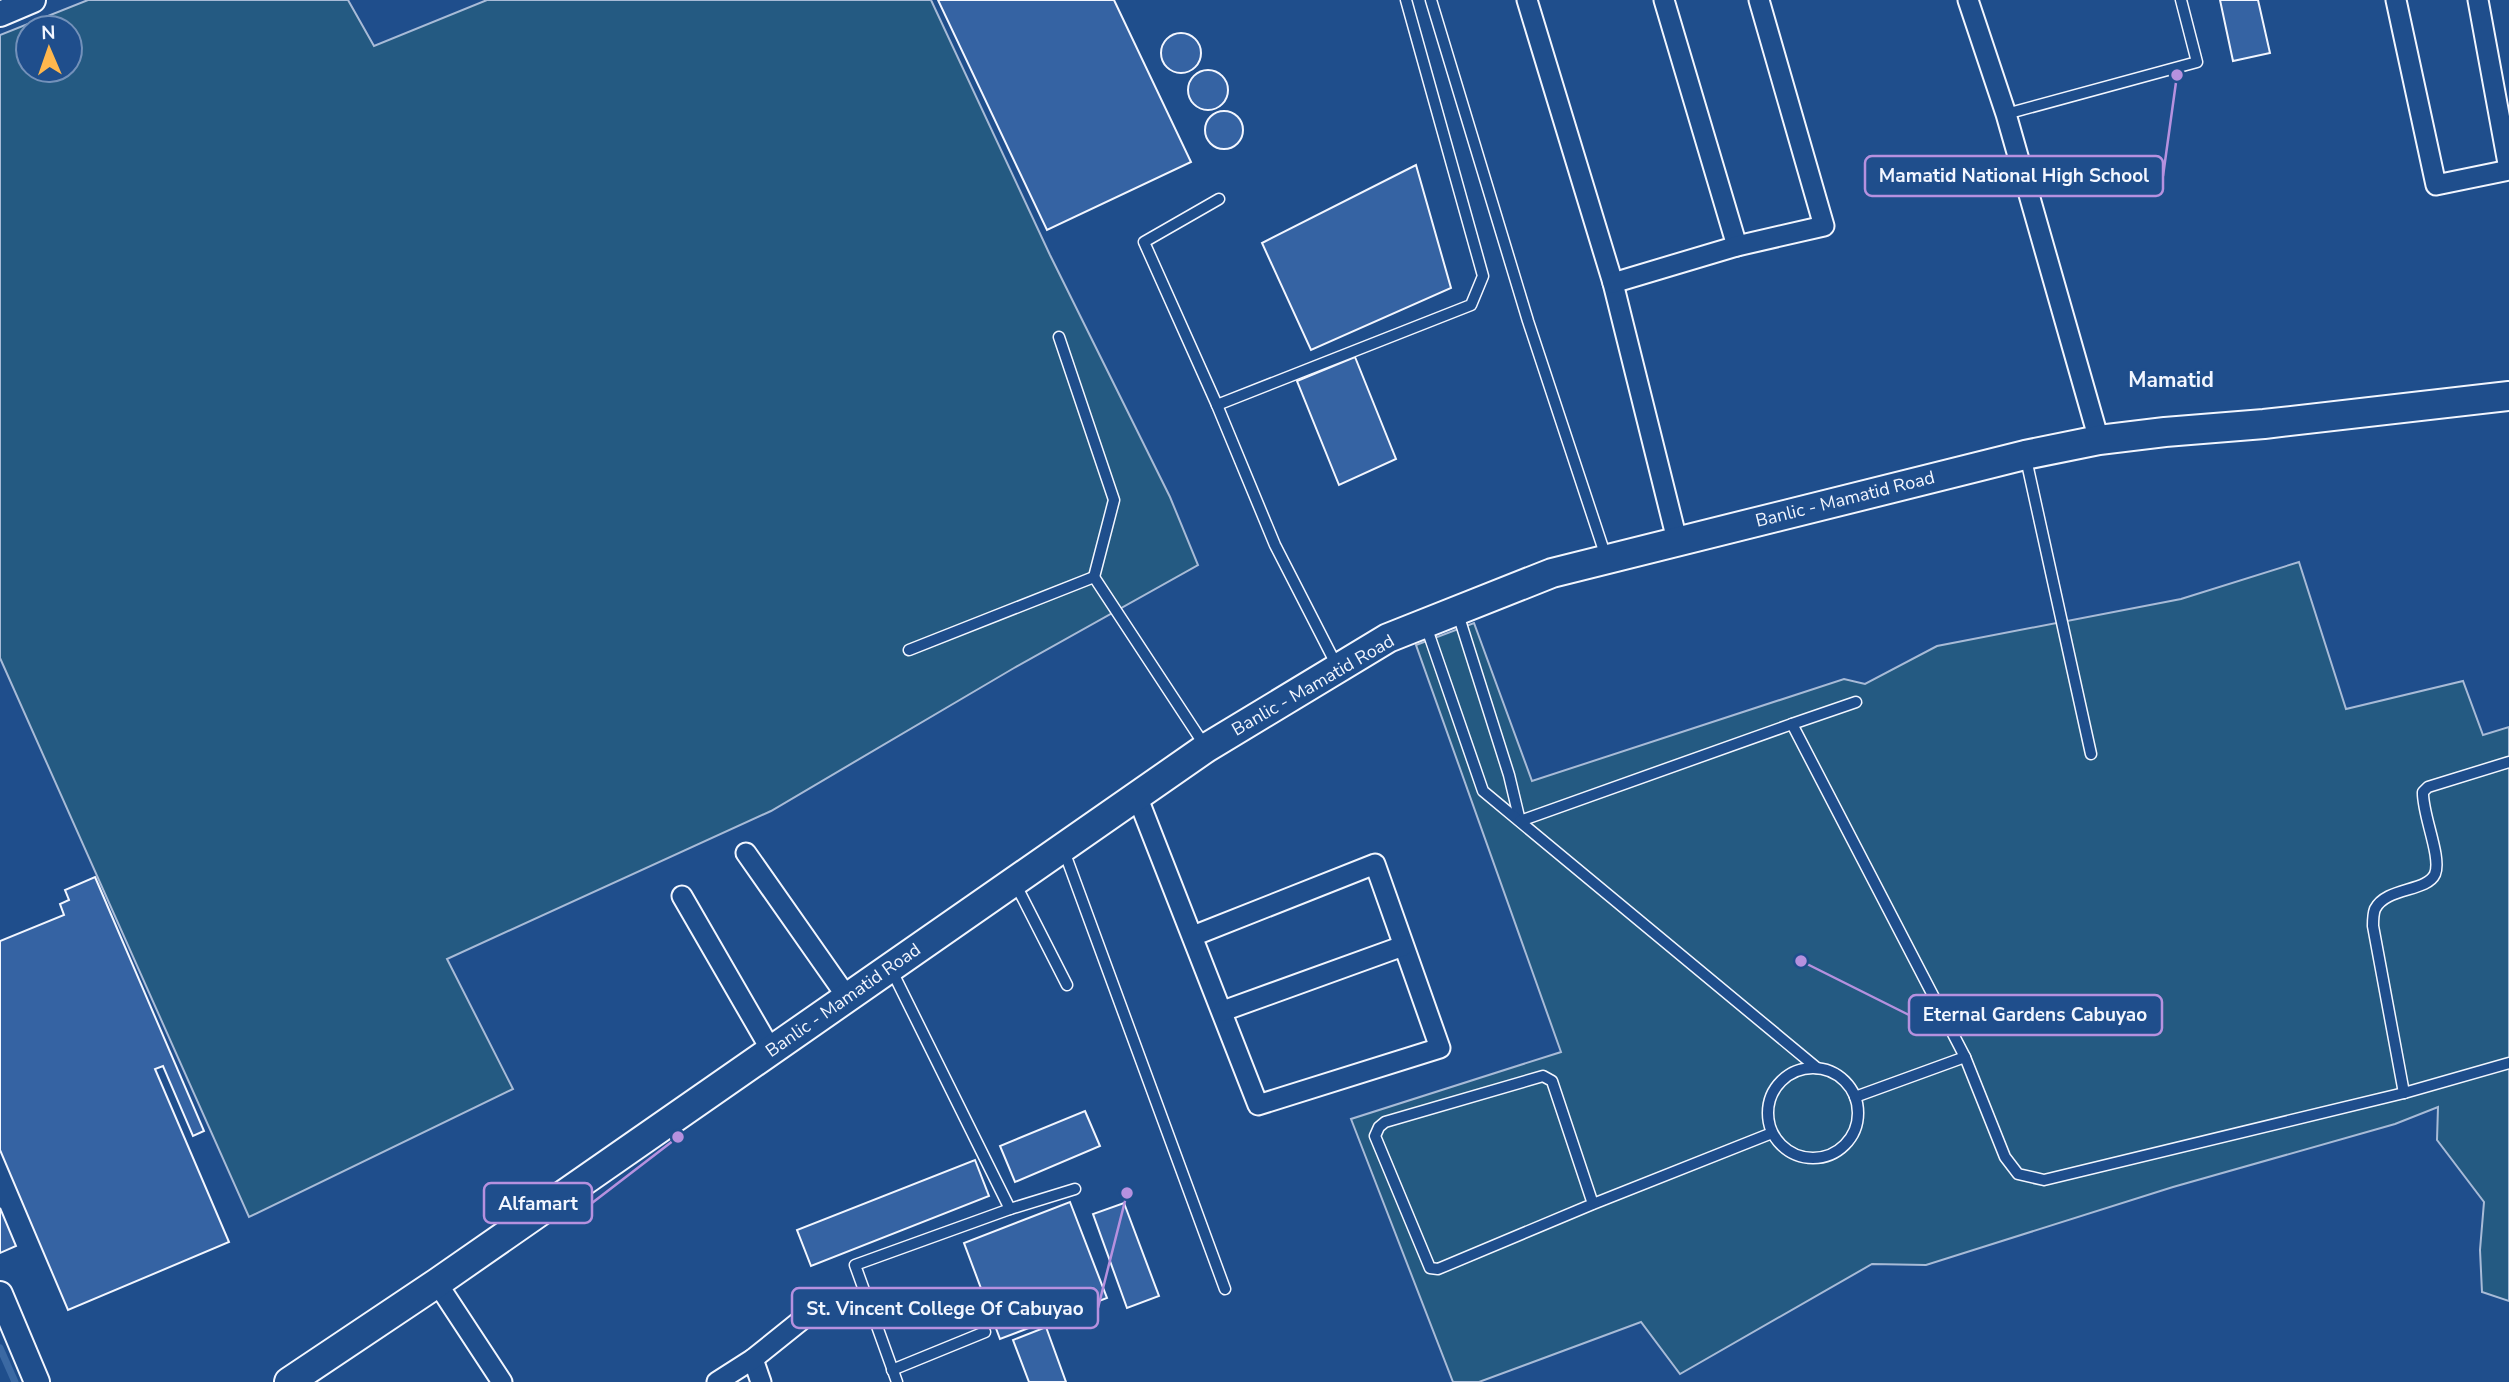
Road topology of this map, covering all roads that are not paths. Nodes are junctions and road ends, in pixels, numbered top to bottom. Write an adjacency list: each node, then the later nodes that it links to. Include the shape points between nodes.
1 (33, 0): 11 (street)
2 (1406, 0): 19 (lane, via 1483,276 1471,305)
3 (1431, 0): 23 (lane, via 1528,321)
4 (1527, 0): 16 (street)
5 (1664, 0): 15 (street)
6 (1759, 0): 15 (street, via 1824,226)
7 (1968, 0): 12 (street)
8 (2181, 0): 12 (lane, via 2197,62)
9 (2396, 0): 13 (street, via 2436,186)
10 (2478, 0): 13 (street)
11 (0, 14)
12 (2006, 114): 20 (street)
13 (2509, 169)
14 (1219, 199): 19 (lane, via 1144,242)
15 (1737, 246): 16 (street)
16 (1614, 284): 22 (street)
17 (1059, 337): 24 (lane, via 1114,500)
18 (2509, 396): 20 (main road, Banlic - Mamatid Road)
19 (1217, 405): 28 (lane, via 1275,545)
20 (2099, 440): 21 (main road, Banlic - Mamatid Road)
21 (2025, 455): 22 (main road, Banlic - Mamatid Road); 32 (lane)
22 (1677, 540): 23 (main road, Banlic - Mamatid Road)
23 (1606, 558): 25 (main road, Banlic - Mamatid Road, via 1552,573)
24 (1094, 577): 27 (lane); 31 (lane)
25 (1458, 611): 26 (main road, Banlic - Mamatid Road); 35 (lane)
26 (1426, 624): 28 (main road, Banlic - Mamatid Road, via 1388,638); 35 (lane, via 1483,790)
27 (909, 650)
28 (1338, 668): 31 (main road, Banlic - Mamatid Road)
29 (1856, 702): 30 (lane)
30 (1792, 724): 35 (lane); 47 (lane)
31 (1206, 748): 34 (main road, Banlic - Mamatid Road)
32 (2091, 754)
33 (2509, 762): 50 (lane, via 2423,792 2436,872 2429,882 2393,893 2375,908 2372,926)
34 (1137, 796): 36 (main road, Banlic - Mamatid Road); 40 (street)
35 (1520, 821): 49 (lane)
36 (1063, 847): 38 (main road, Banlic - Mamatid Road); 57 (lane)
37 (746, 853): 44 (street)
38 (1014, 881): 42 (main road, Banlic - Mamatid Road); 43 (lane)
39 (682, 896): 46 (street)
40 (1193, 936): 41 (street, via 1375,864); 45 (street)
41 (1403, 946): 45 (street); 45 (street, via 1440,1048 1258,1105)
42 (890, 967): 44 (main road, Banlic - Mamatid Road); 55 (lane)
43 (1067, 985)
44 (847, 997): 46 (main road, Banlic - Mamatid Road)
45 (1223, 1011)
46 (771, 1050): 56 (main road, Banlic - Mamatid Road)
47 (1965, 1057): 50 (lane, via 2005,1157 2018,1174 2044,1180); 51 (lane)
48 (2509, 1063): 50 (lane)
49 (1817, 1068): 51 (lane, via 1840,1077); 52 (lane, via 1793,1072 1775,1088 1768,1110)
50 (2404, 1093)
51 (1855, 1097): 52 (lane, via 1858,1109 1853,1134 1828,1156 1796,1155)
52 (1772, 1133): 54 (lane)
53 (1075, 1189): 55 (lane)
54 (1593, 1204): 54 (lane, via 1547,1077 1379,1127 1376,1136 1430,1268 1448,1267)
55 (1010, 1209): 62 (lane, via 855,1265)
56 (437, 1283): 64 (main road, Banlic - Mamatid Road); 65 (street)
57 (1225, 1289)
58 (0, 1294): 63 (street)
59 (809, 1314): 61 (street)
60 (985, 1332): 62 (lane)
61 (753, 1359): 66 (street); 67 (street)
62 (892, 1370): 68 (lane)
63 (37, 1382)
64 (289, 1382)
65 (502, 1382)
66 (717, 1382)
67 (761, 1382)
68 (897, 1382)

